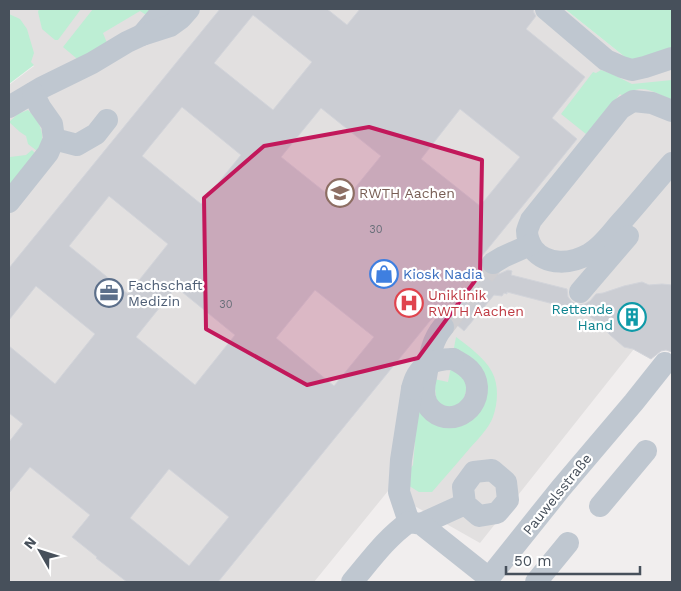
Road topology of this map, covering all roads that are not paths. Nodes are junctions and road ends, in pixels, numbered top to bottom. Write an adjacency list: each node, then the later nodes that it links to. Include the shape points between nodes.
1 (164, 9): 4 (street)
2 (189, 9): 4 (street, via 170,26)
3 (546, 9): 5 (street, via 606,60 622,67 632,70)
4 (142, 36): 6 (street)
5 (672, 58)
6 (33, 93): 7 (street); 10 (street, via 52,124)
7 (9, 108)
8 (672, 111): 14 (street, via 633,101 620,109 531,220 527,231)
9 (107, 120): 10 (street, via 96,134 77,145)
10 (54, 139): 13 (street, via 48,153)
11 (672, 163): 15 (street, via 591,253 567,262)
12 (672, 183): 15 (street, via 578,292 572,276)
13 (9, 202)
14 (530, 245): 15 (street, via 538,255); 16 (street)
15 (553, 261)
16 (493, 263)
17 (443, 327): 22 (street, bridge, via 432,350 424,385 427,404 441,416 451,418 471,408 476,400 476,377 453,359 435,360 427,364 417,374 401,460 399,492)
18 (665, 363): 22 (street, Pauwelsstraße, via 490,578)
19 (646, 451): 21 (street)
20 (465, 504): 22 (street)
21 (600, 506)
22 (415, 523): 24 (street, via 397,530)
23 (568, 542): 25 (street)
24 (352, 582)
25 (536, 582)

